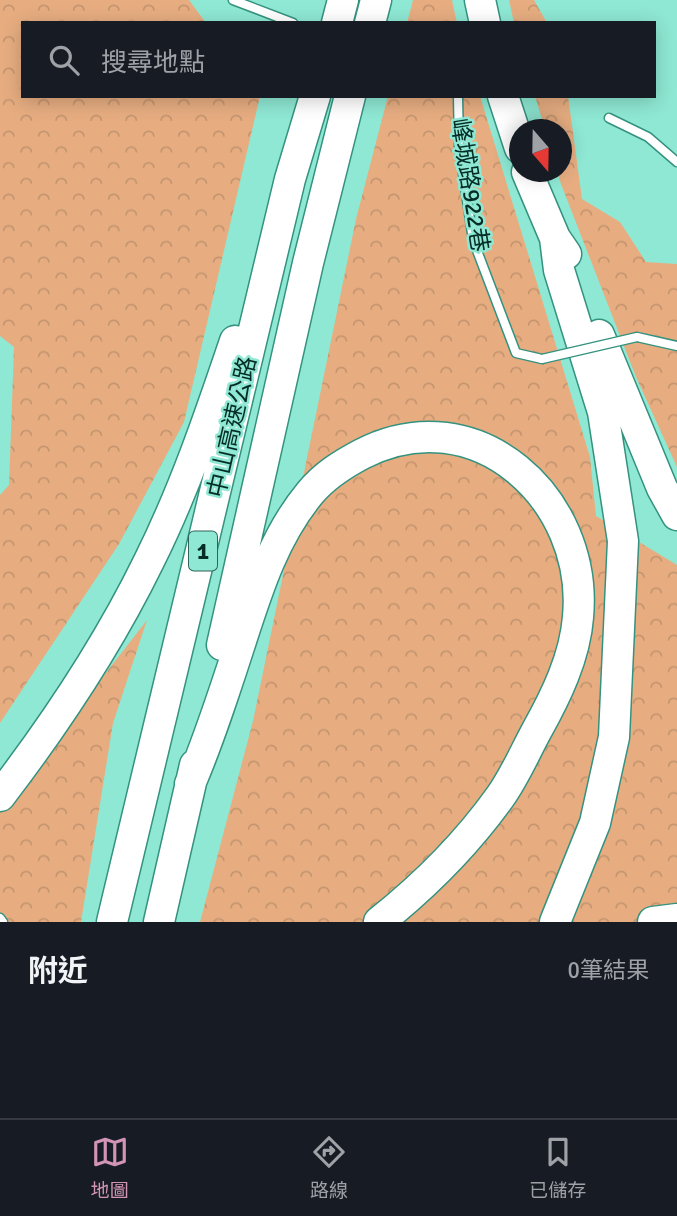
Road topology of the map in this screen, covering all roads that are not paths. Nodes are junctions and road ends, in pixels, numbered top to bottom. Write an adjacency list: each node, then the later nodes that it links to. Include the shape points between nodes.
1 (233, 0): 5 (lane)
2 (343, 0): 6 (highway)
3 (376, 0): 7 (highway)
4 (480, 0): 8 (highway)
5 (286, 21)
6 (338, 21)
7 (371, 21)
8 (485, 21)
9 (314, 98): 16 (highway, 中山高速公路 / 1)
10 (349, 98): 21 (highway, 中山高速公路 / 1)
11 (458, 98): 19 (lane, 峰城路922巷, bridge, via 459,147 473,240 516,353 542,359 637,337)
12 (504, 98): 14 (highway)
13 (609, 118): 15 (lane, via 648,137)
14 (511, 119)
15 (677, 162)
16 (290, 179): 22 (highway, via 203,434 149,561 87,669); 24 (highway, 中山高速公路 / 1)
17 (531, 182): 18 (highway)
18 (555, 238): 20 (highway, via 573,265 608,360); 27 (highway, via 559,270 603,412 623,541 614,737 595,823)
19 (677, 346)
20 (677, 515)
21 (190, 785): 25 (highway, 中山高速公路 / 1); 26 (highway, via 268,564 290,519 321,482 339,466 405,436 467,442 500,456 526,475 549,501 566,531 575,565 578,618 559,689 495,804 408,899)
22 (0, 796)
23 (677, 919): 28 (highway)
24 (112, 922)
25 (159, 922)
26 (379, 922)
27 (555, 922)
28 (653, 922)

